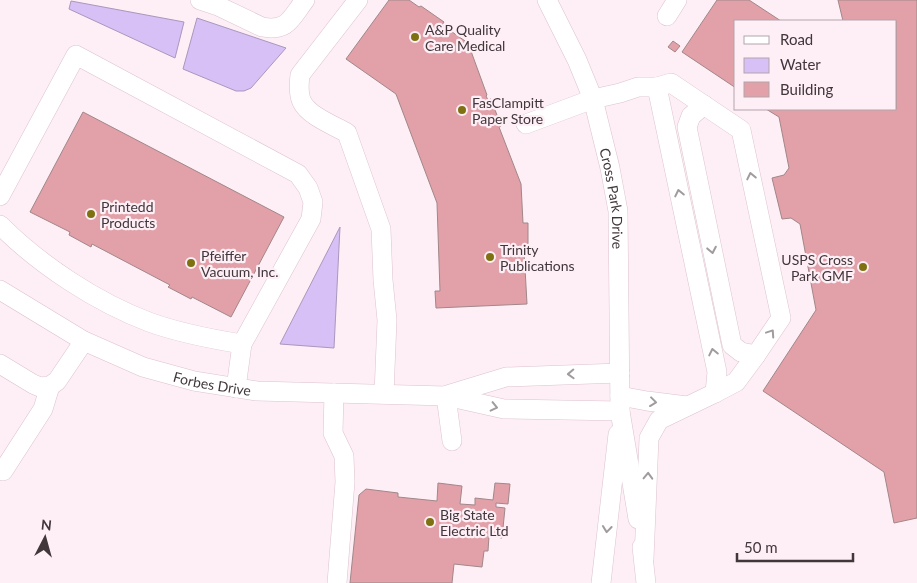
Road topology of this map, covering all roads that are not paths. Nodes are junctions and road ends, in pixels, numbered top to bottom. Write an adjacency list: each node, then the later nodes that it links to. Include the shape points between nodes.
1 (200, 0): 2 (street, via 262,27 278,28 291,19)
2 (305, 0)
3 (358, 0): 23 (street, via 300,75 299,87 301,101 310,112 347,133 381,229 387,320)
4 (547, 0): 8 (street, Cross Park Drive, via 578,60)
5 (677, 0): 6 (street)
6 (667, 16)
7 (657, 87): 8 (street, via 638,87); 9 (street, via 671,83); 22 (street, one-way to 7, via 717,372)
8 (593, 99): 10 (street); 18 (street, Cross Park Drive, via 618,211)
9 (704, 105): 16 (street, one-way to 16, via 691,116 688,127 732,345 741,352); 16 (street, one-way to 9, via 781,318 741,130)
10 (526, 124)
11 (0, 196): 15 (street, via 76,55 298,174 313,202 311,219)
12 (0, 225): 15 (street, via 41,261 114,306 150,322)
13 (0, 290): 14 (street, Forbes Drive)
14 (84, 340): 19 (street, via 57,381); 20 (street, Forbes Drive, via 143,367)
15 (242, 344): 20 (street)
16 (756, 355): 22 (street, via 736,382)
17 (0, 364): 19 (street, via 33,384)
18 (620, 373): 24 (street, Forbes Drive, one-way to 24, via 506,377); 25 (street, Cross Park Drive)
19 (50, 386): 28 (street, via 43,409)
20 (236, 388): 21 (street, Forbes Drive)
21 (334, 393): 23 (street, Forbes Drive); 30 (street, via 333,433 344,456 345,482)
22 (715, 393): 26 (street)
23 (384, 394): 24 (street, Forbes Drive)
24 (446, 396): 25 (street, Forbes Drive, one-way to 25, via 504,409); 27 (street)
25 (620, 403): 26 (street, Forbes Drive, one-way to 26); 29 (street, Cross Park Drive); 31 (street, Cross Park Drive, one-way to 31)
26 (687, 406): 29 (street, one-way to 26, via 649,438 659,420)
27 (452, 441)
28 (3, 471)
29 (644, 560): 32 (street, Cross Park Drive)
30 (337, 583)
31 (601, 583)
32 (646, 583)

